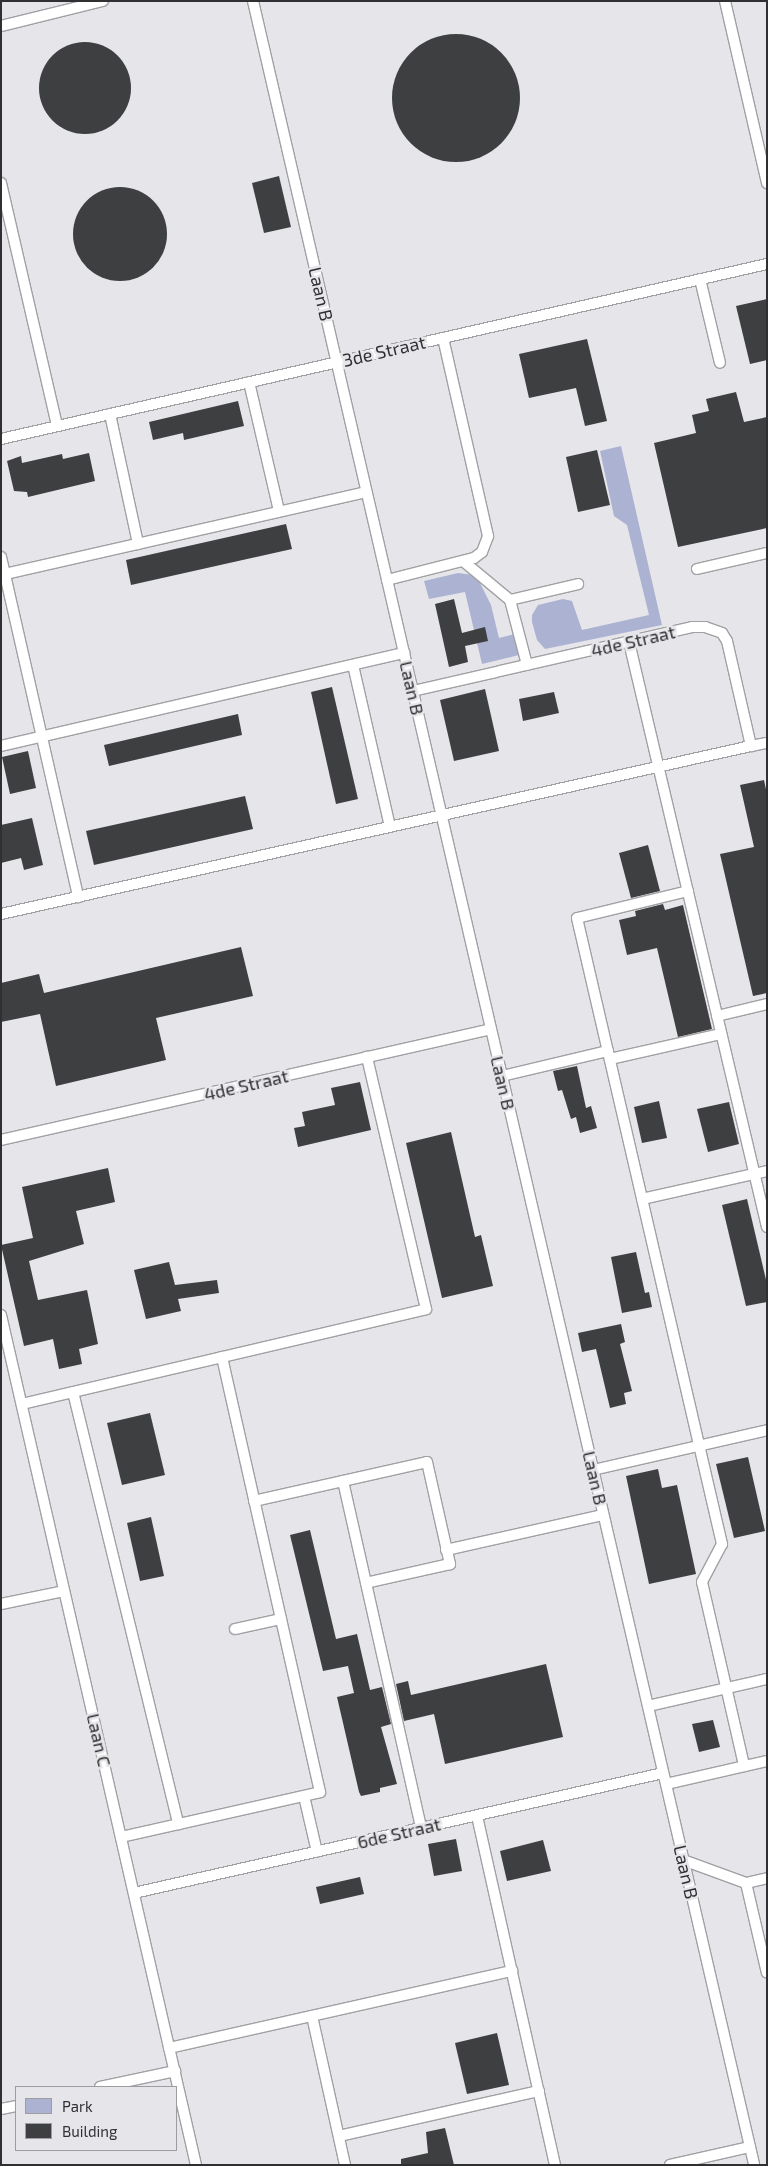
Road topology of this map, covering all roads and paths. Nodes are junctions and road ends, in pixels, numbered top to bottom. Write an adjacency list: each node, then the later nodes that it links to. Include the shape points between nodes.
1 (103, 1): 4 (lane)
2 (253, 1): 10 (lane, Laan B)
3 (725, 1): 6 (lane)
4 (1, 26)
5 (1, 183): 14 (lane)
6 (767, 183)
7 (767, 264): 8 (lane, 3de Straat)
8 (700, 279): 9 (lane, 3de Straat); 11 (lane)
9 (443, 338): 10 (lane, 3de Straat); 21 (lane, via 488,526 482,552)
10 (336, 362): 12 (lane, 3de Straat); 16 (lane, Laan B)
11 (720, 363)
12 (249, 382): 13 (lane, 3de Straat); 17 (lane)
13 (110, 414): 14 (lane, 3de Straat); 18 (lane)
14 (57, 426): 15 (lane, 3de Straat)
15 (1, 439)
16 (366, 492): 17 (lane); 24 (lane, Laan B)
17 (280, 511): 18 (lane)
18 (138, 544): 23 (lane)
19 (767, 553): 22 (lane)
20 (1, 557): 23 (lane)
21 (463, 561): 24 (lane); 26 (lane)
22 (697, 569)
23 (5, 574): 32 (lane)
24 (387, 580): 28 (lane, Laan B)
25 (578, 584): 26 (lane)
26 (510, 600): 30 (lane)
27 (629, 642): 30 (lane, 4de Straat); 35 (lane, 4de Straat, via 692,627 722,633 728,641); 36 (lane)
28 (404, 654): 29 (lane); 31 (lane, Laan B)
29 (353, 665): 32 (lane); 38 (lane)
30 (527, 665): 31 (lane, 4de Straat)
31 (413, 691): 37 (lane, Laan B)
32 (42, 736): 34 (lane); 40 (lane)
33 (767, 743): 35 (lane)
34 (1, 746)
35 (751, 746): 36 (lane)
36 (659, 767): 37 (lane); 39 (lane)
37 (441, 816): 38 (lane); 44 (lane, Laan B)
38 (390, 827): 40 (lane)
39 (688, 891): 43 (lane); 46 (lane, via 577,918)
40 (78, 897): 41 (lane)
41 (1, 914)
42 (767, 1004): 43 (lane)
43 (717, 1016): 45 (lane)
44 (491, 1029): 47 (lane, 4de Straat); 48 (lane, Laan B)
45 (721, 1034): 46 (lane); 51 (lane)
46 (609, 1055): 48 (lane); 52 (lane)
47 (367, 1057): 49 (lane, 4de Straat); 55 (lane, via 426,1309)
48 (502, 1076): 60 (lane, Laan B)
49 (1, 1140)
50 (767, 1171): 51 (lane)
51 (754, 1174): 52 (lane); 53 (lane)
52 (642, 1199): 59 (lane)
53 (767, 1227)
54 (1, 1315): 57 (lane, Laan C)
55 (222, 1357): 56 (lane); 62 (lane)
56 (73, 1392): 57 (lane); 79 (lane)
57 (22, 1404): 66 (lane, Laan C)
58 (767, 1430): 59 (lane)
59 (698, 1445): 60 (lane); 71 (lane, via 722,1544 702,1582)
60 (593, 1470): 63 (lane, Laan B)
61 (343, 1481): 62 (lane); 64 (lane, via 427,1462); 65 (lane)
62 (254, 1501): 68 (lane)
63 (604, 1515): 64 (lane); 72 (lane, Laan B)
64 (446, 1550): 65 (lane, via 450,1564)
65 (366, 1583): 80 (lane)
66 (64, 1590): 67 (lane); 81 (lane, Laan C)
67 (1, 1604)
68 (281, 1619): 69 (lane); 77 (lane, via 320,1792)
69 (235, 1629)
70 (767, 1678): 71 (lane)
71 (726, 1688): 72 (lane); 74 (lane)
72 (648, 1706): 75 (lane, Laan B)
73 (767, 1761): 74 (lane)
74 (744, 1766): 76 (lane)
75 (663, 1773): 76 (lane, Laan B); 78 (lane, 6de Straat)
76 (666, 1784): 83 (lane, Laan B)
77 (304, 1796): 79 (lane); 82 (lane)
78 (477, 1816): 80 (lane, 6de Straat); 87 (lane)
79 (178, 1824): 81 (lane)
80 (421, 1828): 82 (lane, 6de Straat)
81 (121, 1837): 86 (lane, Laan C)
82 (317, 1852): 86 (lane, 6de Straat)
83 (683, 1860): 85 (lane); 97 (lane, Laan B)
84 (767, 1878): 85 (lane)
85 (746, 1883): 88 (lane)
86 (134, 1893): 90 (lane, Laan C)
87 (512, 1972): 89 (lane); 93 (lane)
88 (767, 1973)
89 (312, 2016): 90 (lane); 96 (lane)
90 (169, 2048): 91 (lane, Laan C)
91 (175, 2071): 92 (lane); 98 (lane, Laan C)
92 (105, 2086)
93 (539, 2091): 96 (lane); 100 (lane)
94 (15, 2106): 95 (lane)
95 (1, 2110)
96 (339, 2136): 99 (lane)
97 (750, 2147): 101 (lane); 102 (lane, Laan B)
98 (196, 2165)
99 (345, 2165)
100 (555, 2165)
101 (670, 2165)
102 (754, 2165)

